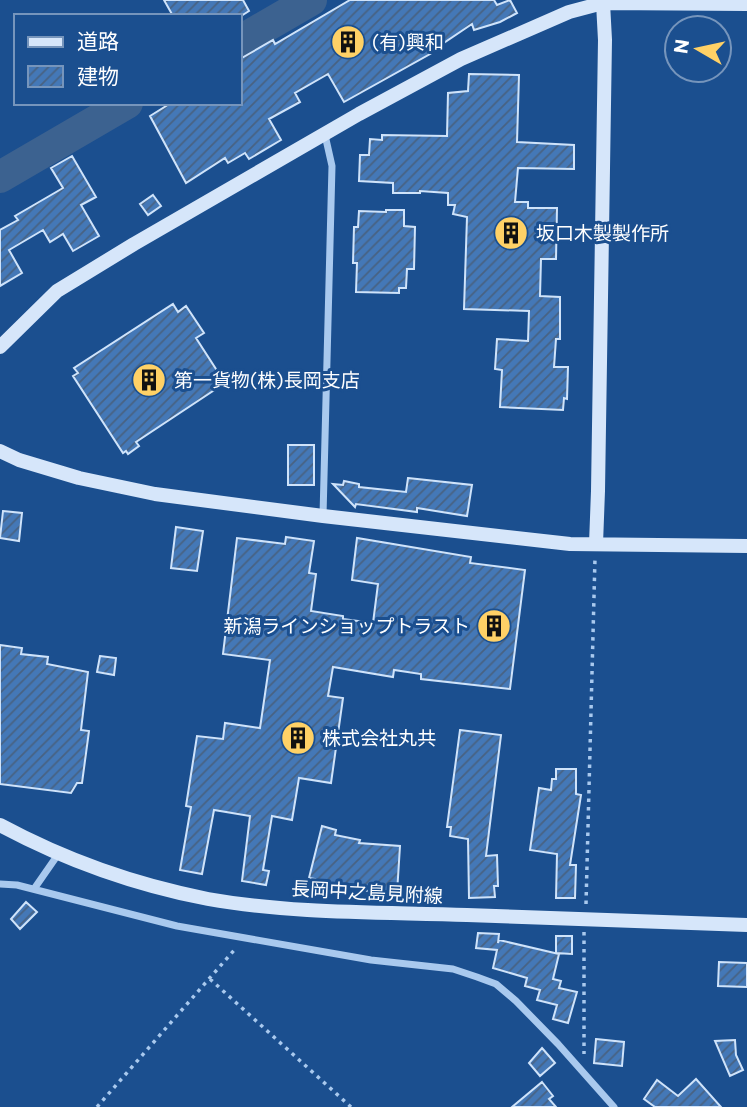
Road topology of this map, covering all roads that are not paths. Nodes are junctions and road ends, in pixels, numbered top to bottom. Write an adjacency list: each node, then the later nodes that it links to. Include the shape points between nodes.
1 (603, 3): 2 (street); 3 (street, via 569,12 461,59); 7 (street)
2 (747, 4)
3 (325, 135): 4 (street, via 57,291); 6 (street, via 332,166)
4 (0, 347)
5 (0, 451): 6 (street, via 79,478 155,494)
6 (323, 516): 7 (street)
7 (596, 544): 8 (street)
8 (747, 546)
9 (0, 825): 10 (street, 長岡中之島見附線)
10 (59, 853): 12 (street); 13 (street, 長岡中之島見附線, via 149,885 266,906)
11 (0, 884): 12 (street)
12 (34, 890): 14 (street, via 177,926 371,960 453,969 496,984)
13 (747, 925)
14 (614, 1107)

